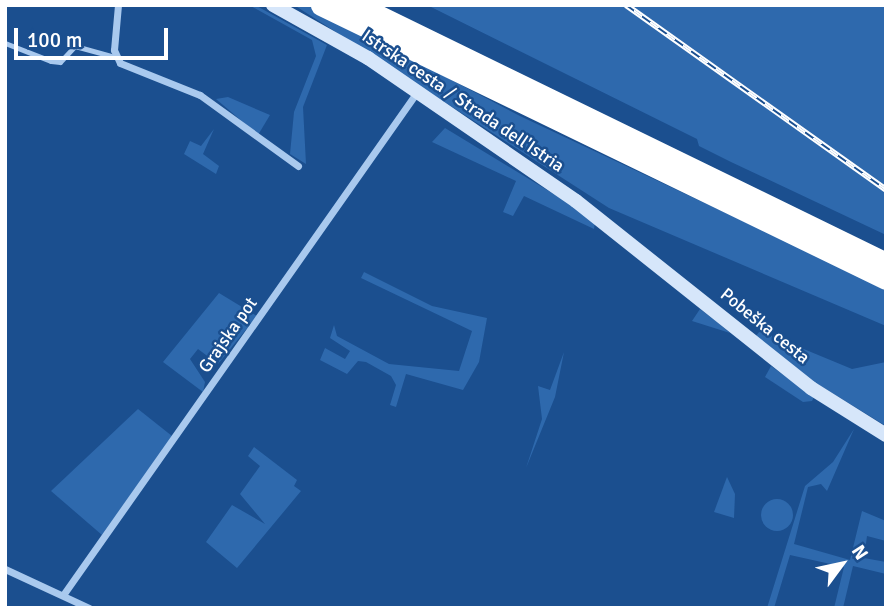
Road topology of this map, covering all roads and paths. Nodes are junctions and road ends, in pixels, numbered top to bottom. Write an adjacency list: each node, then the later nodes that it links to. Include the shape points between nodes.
1 (118, 5): 6 (street)
2 (273, 5): 7 (street, Istrska cesta / Strada dell'Istria)
3 (321, 5): 11 (highway)
4 (357, 5): 10 (highway)
5 (5, 43): 6 (lane, via 51,61 60,62 75,46)
6 (115, 57): 8 (street, via 217,105)
7 (418, 91): 9 (street, Istrska cesta / Strada dell'Istria); 14 (street, Grajska pot)
8 (298, 166)
9 (626, 239): 12 (street, Pobeška cesta, via 762,351)
10 (886, 262)
11 (886, 279)
12 (886, 435)
13 (5, 569): 14 (street)
14 (63, 595): 15 (street)
15 (89, 608)

